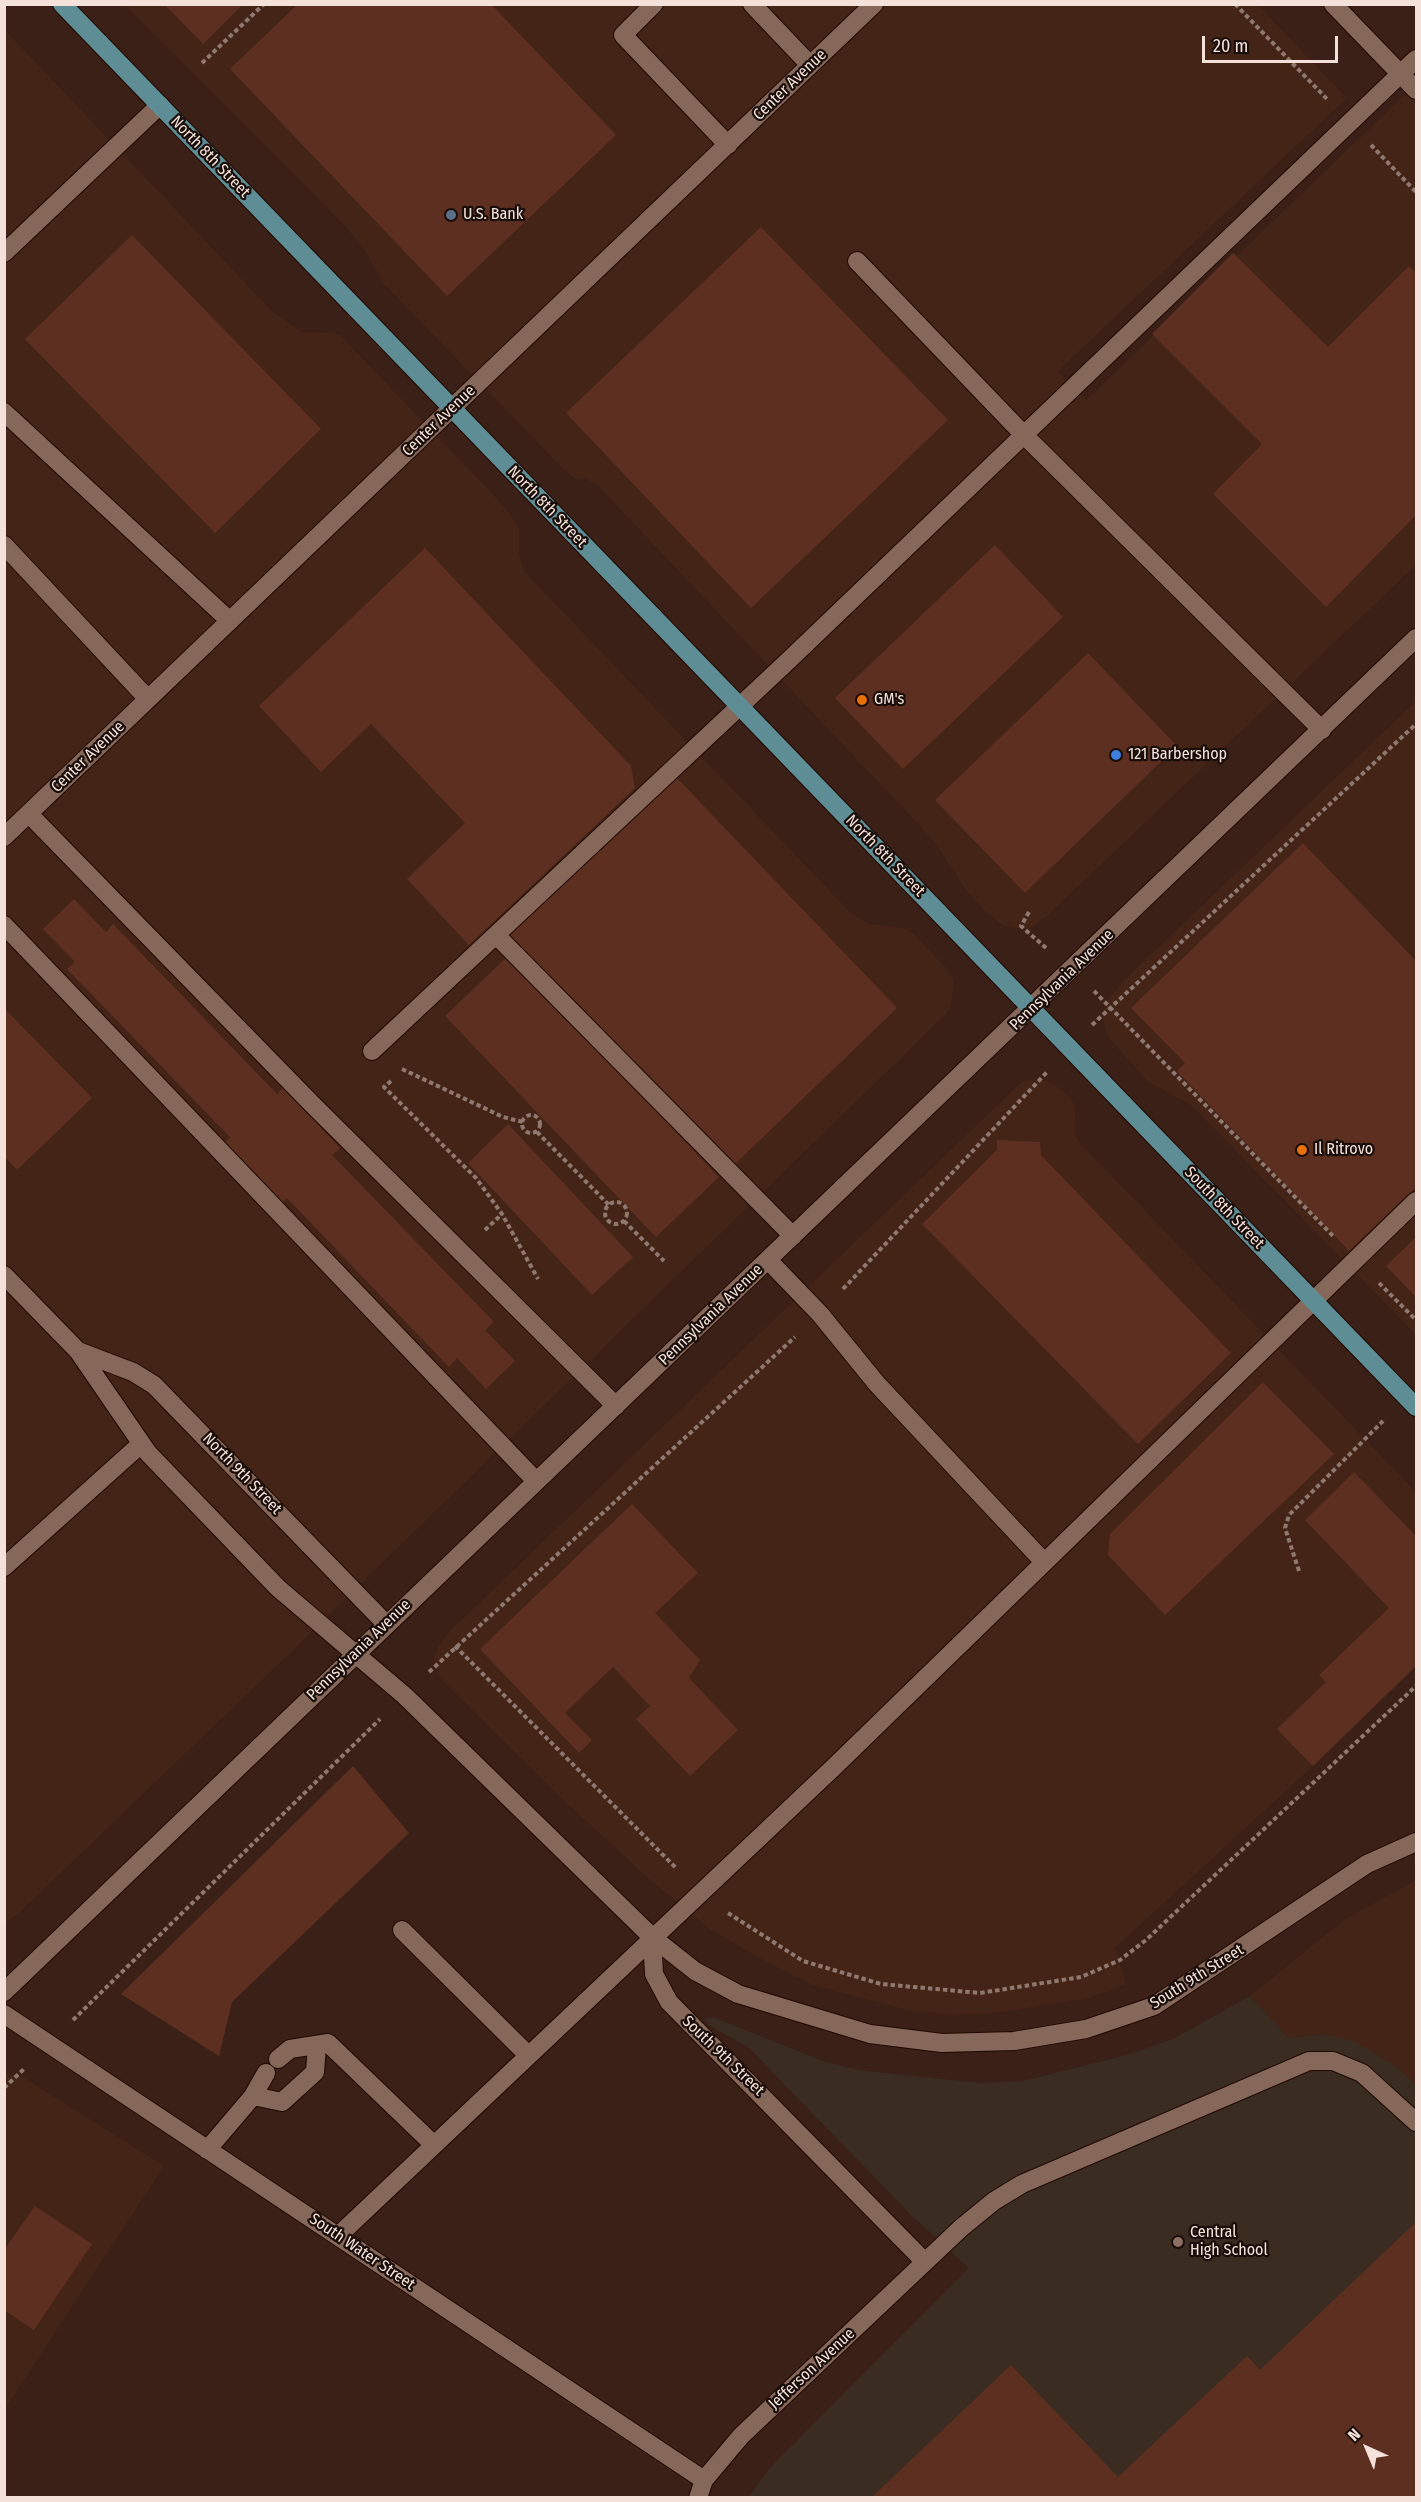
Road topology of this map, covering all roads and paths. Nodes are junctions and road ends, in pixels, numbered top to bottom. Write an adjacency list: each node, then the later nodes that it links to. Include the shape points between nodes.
1 (62, 4): 12 (main road, North 8th Street)
2 (264, 4): 8 (path)
3 (654, 4): 13 (street, via 623,35)
4 (752, 4): 9 (street)
5 (874, 4): 9 (street, Center Avenue)
6 (1333, 4): 10 (street)
7 (1416, 59): 10 (street)
8 (202, 63)
9 (810, 65): 13 (street, Center Avenue)
10 (1401, 74): 11 (street); 18 (street)
11 (1416, 90)
12 (160, 105): 14 (street); 16 (main road, North 8th Street)
13 (728, 145): 16 (street, Center Avenue)
14 (4, 254)
15 (857, 261): 18 (street)
16 (452, 409): 20 (street, Center Avenue); 23 (main road, North 8th Street)
17 (4, 412): 20 (street)
18 (1024, 435): 23 (street); 25 (street)
19 (4, 545): 22 (street)
20 (230, 621): 22 (street, Center Avenue)
21 (1416, 638): 25 (street, Pennsylvania Avenue)
22 (148, 699): 26 (street, Center Avenue)
23 (739, 706): 30 (street); 33 (main road, North 8th Street)
24 (1416, 724): 32 (path)
25 (1322, 730): 31 (street, Pennsylvania Avenue)
26 (29, 813): 27 (street, Center Avenue); 53 (street, via 312,1104)
27 (4, 837)
28 (1029, 912): 31 (path, via 1020,926)
29 (4, 925): 55 (street)
30 (496, 935): 35 (street); 42 (street)
31 (1072, 970): 32 (path); 33 (street, Pennsylvania Avenue)
32 (1111, 1006): 34 (path); 43 (path)
33 (1031, 1009): 34 (main road, South 8th Street); 42 (street, Pennsylvania Avenue)
34 (1070, 1048): 48 (main road, South 8th Street); 49 (path)
35 (372, 1051)
36 (523, 1122): 38 (path, via 528,1133); 38 (path, via 528,1115 534,1115 539,1119); 47 (path, via 438,1088 404,1067 384,1087 476,1178 502,1214)
37 (546, 1129): 38 (path)
38 (539, 1130): 40 (path)
39 (1416, 1201): 43 (street)
40 (609, 1205): 41 (path, via 615,1202 625,1207); 41 (path, via 605,1211 608,1221)
41 (624, 1221): 45 (path)
42 (793, 1236): 44 (street, Pennsylvania Avenue)
43 (1355, 1259): 48 (street); 50 (path)
44 (768, 1260): 49 (street); 53 (street, Pennsylvania Avenue)
45 (664, 1261)
46 (4, 1275): 51 (street, North 9th Street)
47 (540, 1281)
48 (1312, 1299): 52 (main road, South 8th Street); 56 (street)
49 (820, 1314): 56 (street, via 877,1384); 60 (path)
50 (1416, 1320)
51 (78, 1351): 54 (street, North 9th Street); 59 (street, North 9th Street, via 133,1372 154,1385)
52 (1412, 1402): 58 (path, via 1289,1515 1286,1528)
53 (616, 1406): 55 (street, Pennsylvania Avenue)
54 (141, 1444): 57 (street); 61 (street, North 9th Street, via 278,1588)
55 (536, 1481): 59 (street, Pennsylvania Avenue)
56 (1044, 1562): 65 (street)
57 (4, 1567)
58 (1299, 1571)
59 (386, 1624): 61 (street, Pennsylvania Avenue)
60 (454, 1646): 63 (path); 65 (path)
61 (355, 1654): 63 (street, South 9th Street); 68 (street, Pennsylvania Avenue)
62 (1416, 1686): 65 (path, via 1146,1940 1120,1960 1081,1977 980,1993 881,1984 803,1961 745,1926)
63 (405, 1696): 67 (street, South 9th Street); 70 (path)
64 (1416, 1842): 67 (street, South 9th Street, via 1367,1864 1154,2006 1086,2029 1014,2041 942,2043 870,2034 800,2015 738,1994 694,1971)
65 (701, 1892): 67 (street)
66 (402, 1930): 72 (street)
67 (652, 1937): 72 (street); 81 (street, South 9th Street, via 654,1974 669,2002)
68 (4, 1992)
69 (4, 2014): 70 (street, South Water Street)
70 (49, 2043): 75 (path); 79 (street, South Water Street)
71 (317, 2046): 73 (street, via 290,2049); 76 (street, via 315,2072 282,2102); 78 (street, via 328,2043)
72 (528, 2055): 78 (street)
73 (278, 2059)
74 (266, 2073): 76 (street)
75 (4, 2088)
76 (253, 2096): 79 (street)
77 (1416, 2122): 81 (street, Jefferson Avenue, via 1362,2073 1333,2061 1309,2061 1022,2184 982,2210)
78 (433, 2144): 80 (street)
79 (207, 2150): 80 (street, South Water Street)
80 (338, 2236): 82 (street, South Water Street)
81 (925, 2262): 82 (street, Jefferson Avenue, via 741,2436)
82 (704, 2480): 83 (street)
83 (698, 2498)

